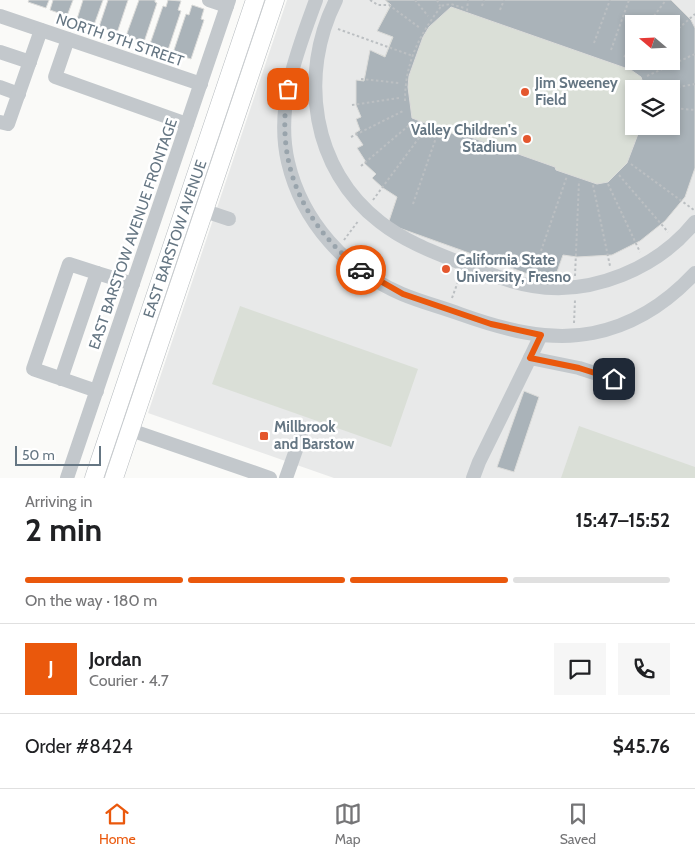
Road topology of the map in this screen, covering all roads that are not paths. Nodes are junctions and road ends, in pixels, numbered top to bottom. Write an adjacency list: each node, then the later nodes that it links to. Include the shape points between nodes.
1 (209, 0): 7 (street)
2 (255, 0): 31 (main road, EAST BARSTOW AVENUE)
3 (275, 0): 20 (main road, EAST BARSTOW AVENUE)
4 (306, 0): 9 (street, via 300,16)
5 (316, 0): 9 (street)
6 (336, 0): 10 (street)
7 (228, 3): 15 (street, EAST BARSTOW AVENUE FRONTAGE)
8 (0, 16): 11 (street, NORTH 9TH STREET)
9 (309, 19): 10 (street); 26 (street, via 292,71 285,108 288,161 309,213 323,235 366,274 403,294 491,324)
10 (325, 25): 22 (street, via 319,48 315,101 328,155 338,175 366,210 380,223 417,245 520,284 545,288 575,287 600,283 646,264 676,242)
11 (41, 30): 12 (street, NORTH 9TH STREET); 14 (street)
12 (68, 39): 15 (street, NORTH 9TH STREET); 19 (street, via 55,77)
13 (0, 52): 14 (street)
14 (30, 62): 17 (street)
15 (201, 84): 19 (street, EAST BARSTOW AVENUE FRONTAGE)
16 (0, 87): 17 (street)
17 (19, 94): 18 (street, via 8,124)
18 (0, 122)
19 (187, 124): 25 (street, EAST BARSTOW AVENUE FRONTAGE)
20 (205, 210): 21 (street); 32 (main road, EAST BARSTOW AVENUE)
21 (229, 219)
22 (695, 222)
23 (97, 273): 25 (street); 28 (street); 28 (street, via 69,264 36,360 33,369)
24 (695, 273): 26 (street, via 676,293 652,310 616,328 574,336)
25 (133, 284): 30 (street, EAST BARSTOW AVENUE FRONTAGE)
26 (541, 335): 27 (street)
27 (530, 358): 29 (street); 39 (street)
28 (61, 378): 30 (street)
29 (614, 379)
30 (97, 391): 34 (street, EAST BARSTOW AVENUE FRONTAGE)
31 (113, 424): 32 (street); 35 (main road, EAST BARSTOW AVENUE)
32 (131, 430): 36 (main road, EAST BARSTOW AVENUE); 37 (street)
33 (301, 436): 38 (street)
34 (68, 478)
35 (94, 478)
36 (114, 478)
37 (270, 478)
38 (286, 478)
39 (473, 478)

